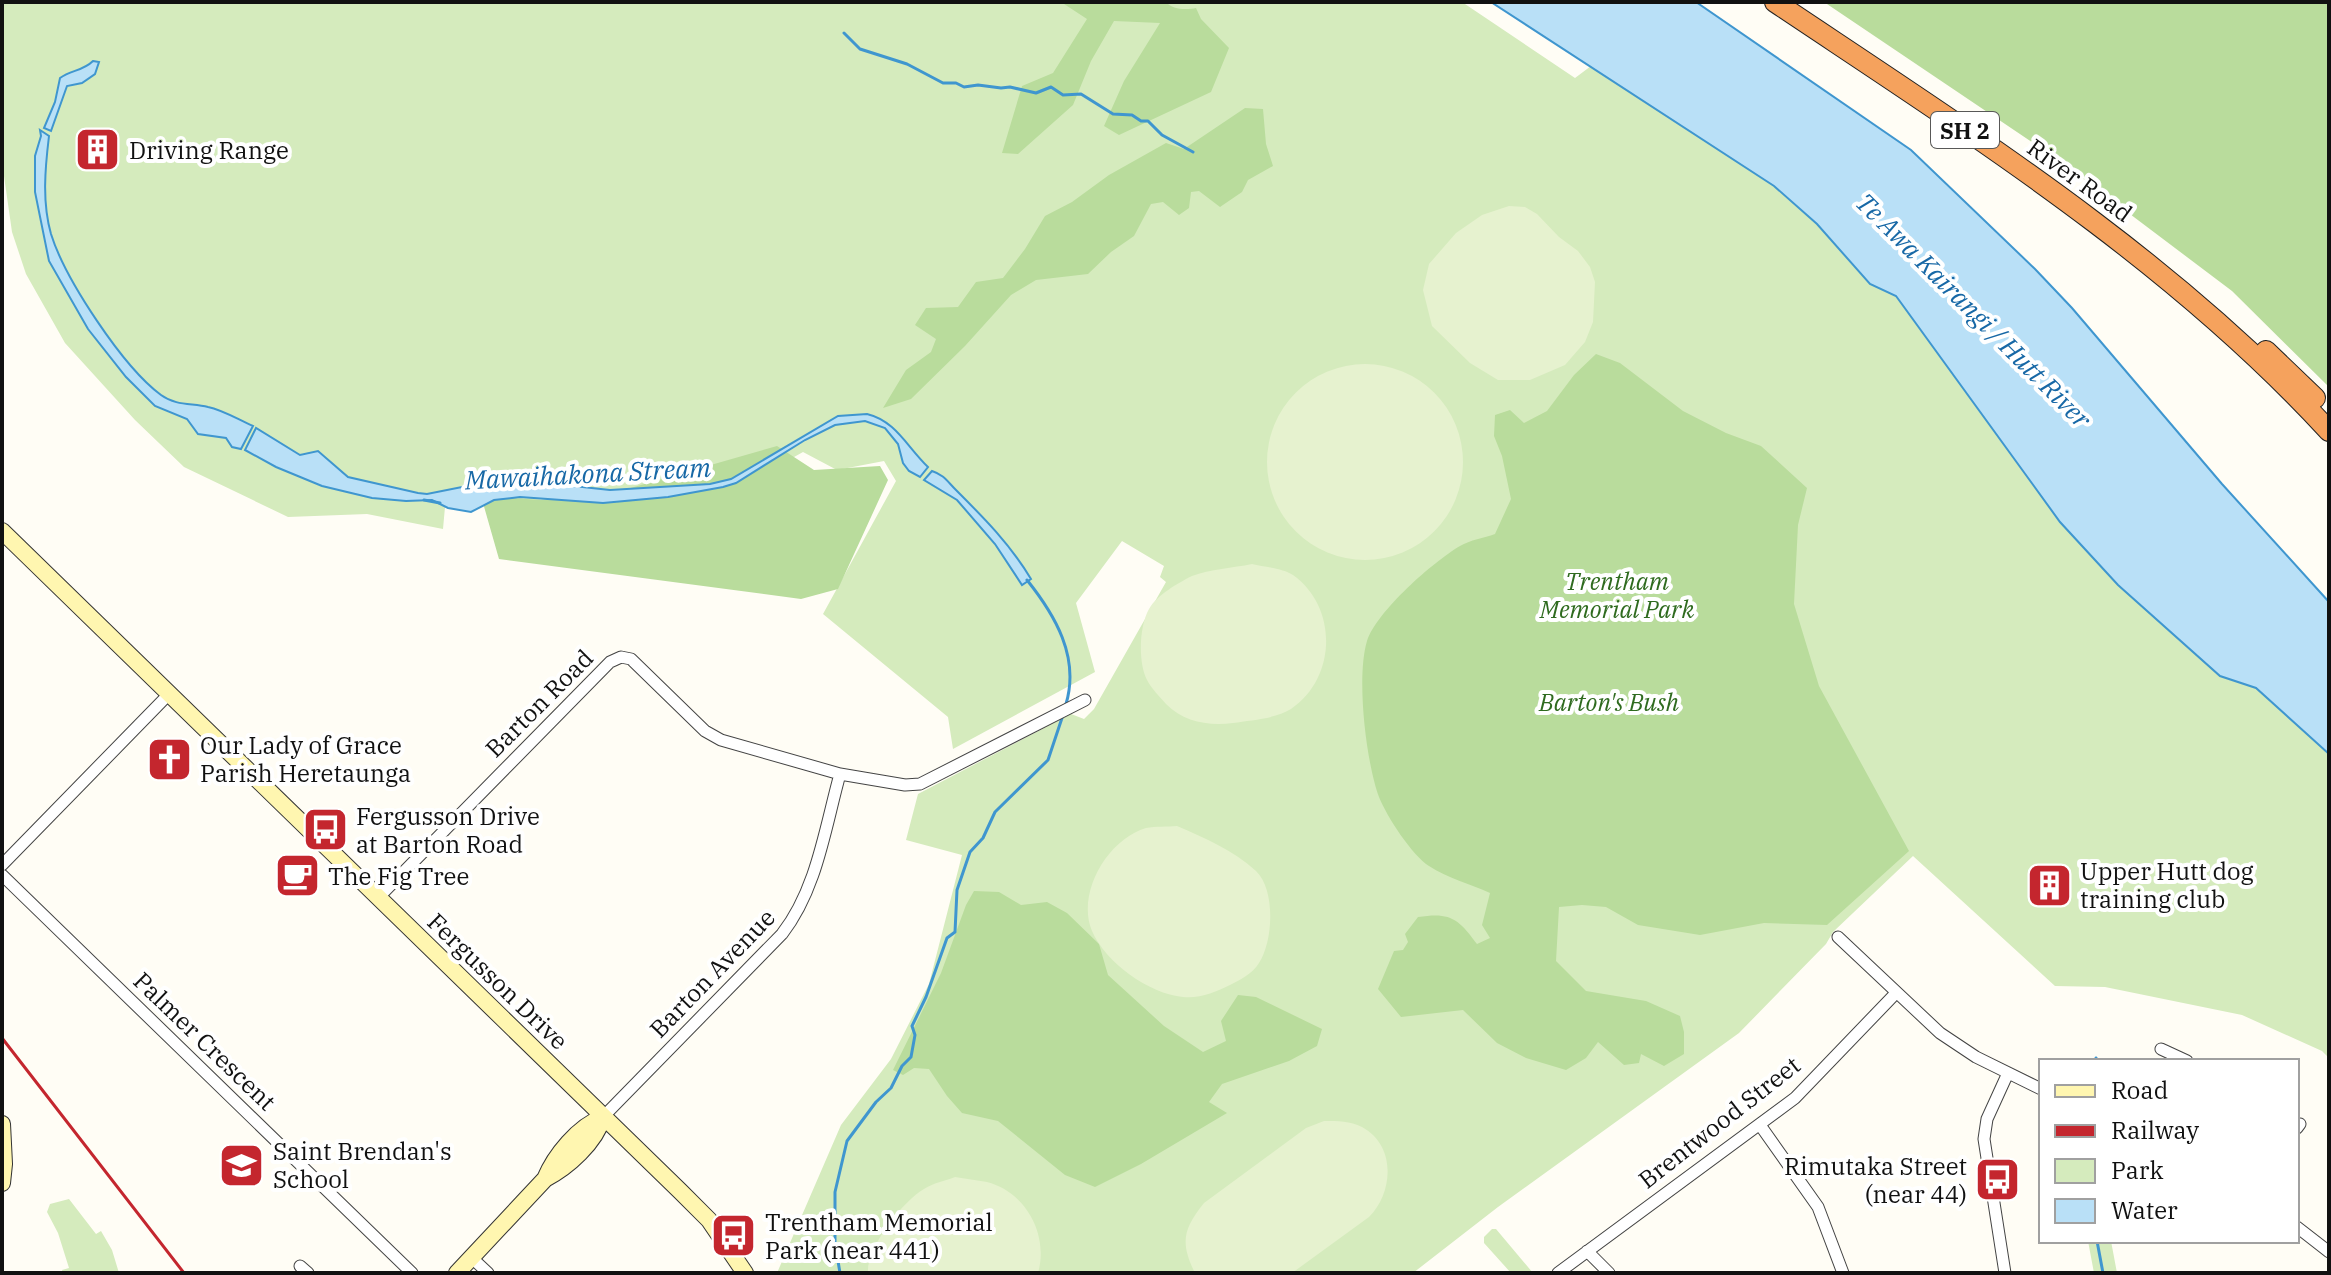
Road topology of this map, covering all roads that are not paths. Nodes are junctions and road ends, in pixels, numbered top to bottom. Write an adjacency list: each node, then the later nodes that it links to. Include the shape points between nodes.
1 (1775, 2): 4 (highway, River Road / SH 2, via 2110,234 2223,328)
2 (1796, 2): 3 (highway, River Road / SH 2, via 2099,211 2236,323)
3 (2329, 412)
4 (2329, 431)
5 (2, 531): 6 (main road, Fergusson Drive)
6 (169, 694): 9 (street); 11 (main road, Fergusson Drive)
7 (1085, 700): 8 (street, via 920,784)
8 (840, 774): 11 (street, Barton Road, via 721,740 692,720 631,659 621,657 610,662); 18 (street, Barton Avenue, via 798,914)
9 (2, 865)
10 (2, 875): 26 (street, Palmer Crescent)
11 (378, 898): 18 (main road, Fergusson Drive)
12 (1838, 937): 13 (street)
13 (1896, 993): 16 (street, via 1940,1033); 20 (street, Brentwood Street, via 1795,1098)
14 (2161, 1049): 15 (street)
15 (2183, 1059)
16 (2008, 1073): 17 (street); 33 (street, via 1987,1119 1984,1139)
17 (2039, 1088)
18 (603, 1117): 25 (main road, via 598,1132 545,1179); 29 (main road, Fergusson Drive, via 709,1220)
19 (2, 1124): 21 (main road)
20 (1760, 1125): 23 (street, Brentwood Street); 32 (street, via 1818,1207)
21 (2, 1183)
22 (2299, 1229): 24 (street)
23 (1587, 1251): 30 (street, Brentwood Street); 31 (street)
24 (2329, 1252)
25 (472, 1258): 27 (main road); 28 (street)
26 (412, 1273)
27 (457, 1273)
28 (488, 1273)
29 (745, 1273)
30 (1558, 1273)
31 (1609, 1273)
32 (1843, 1273)
33 (2005, 1273)

